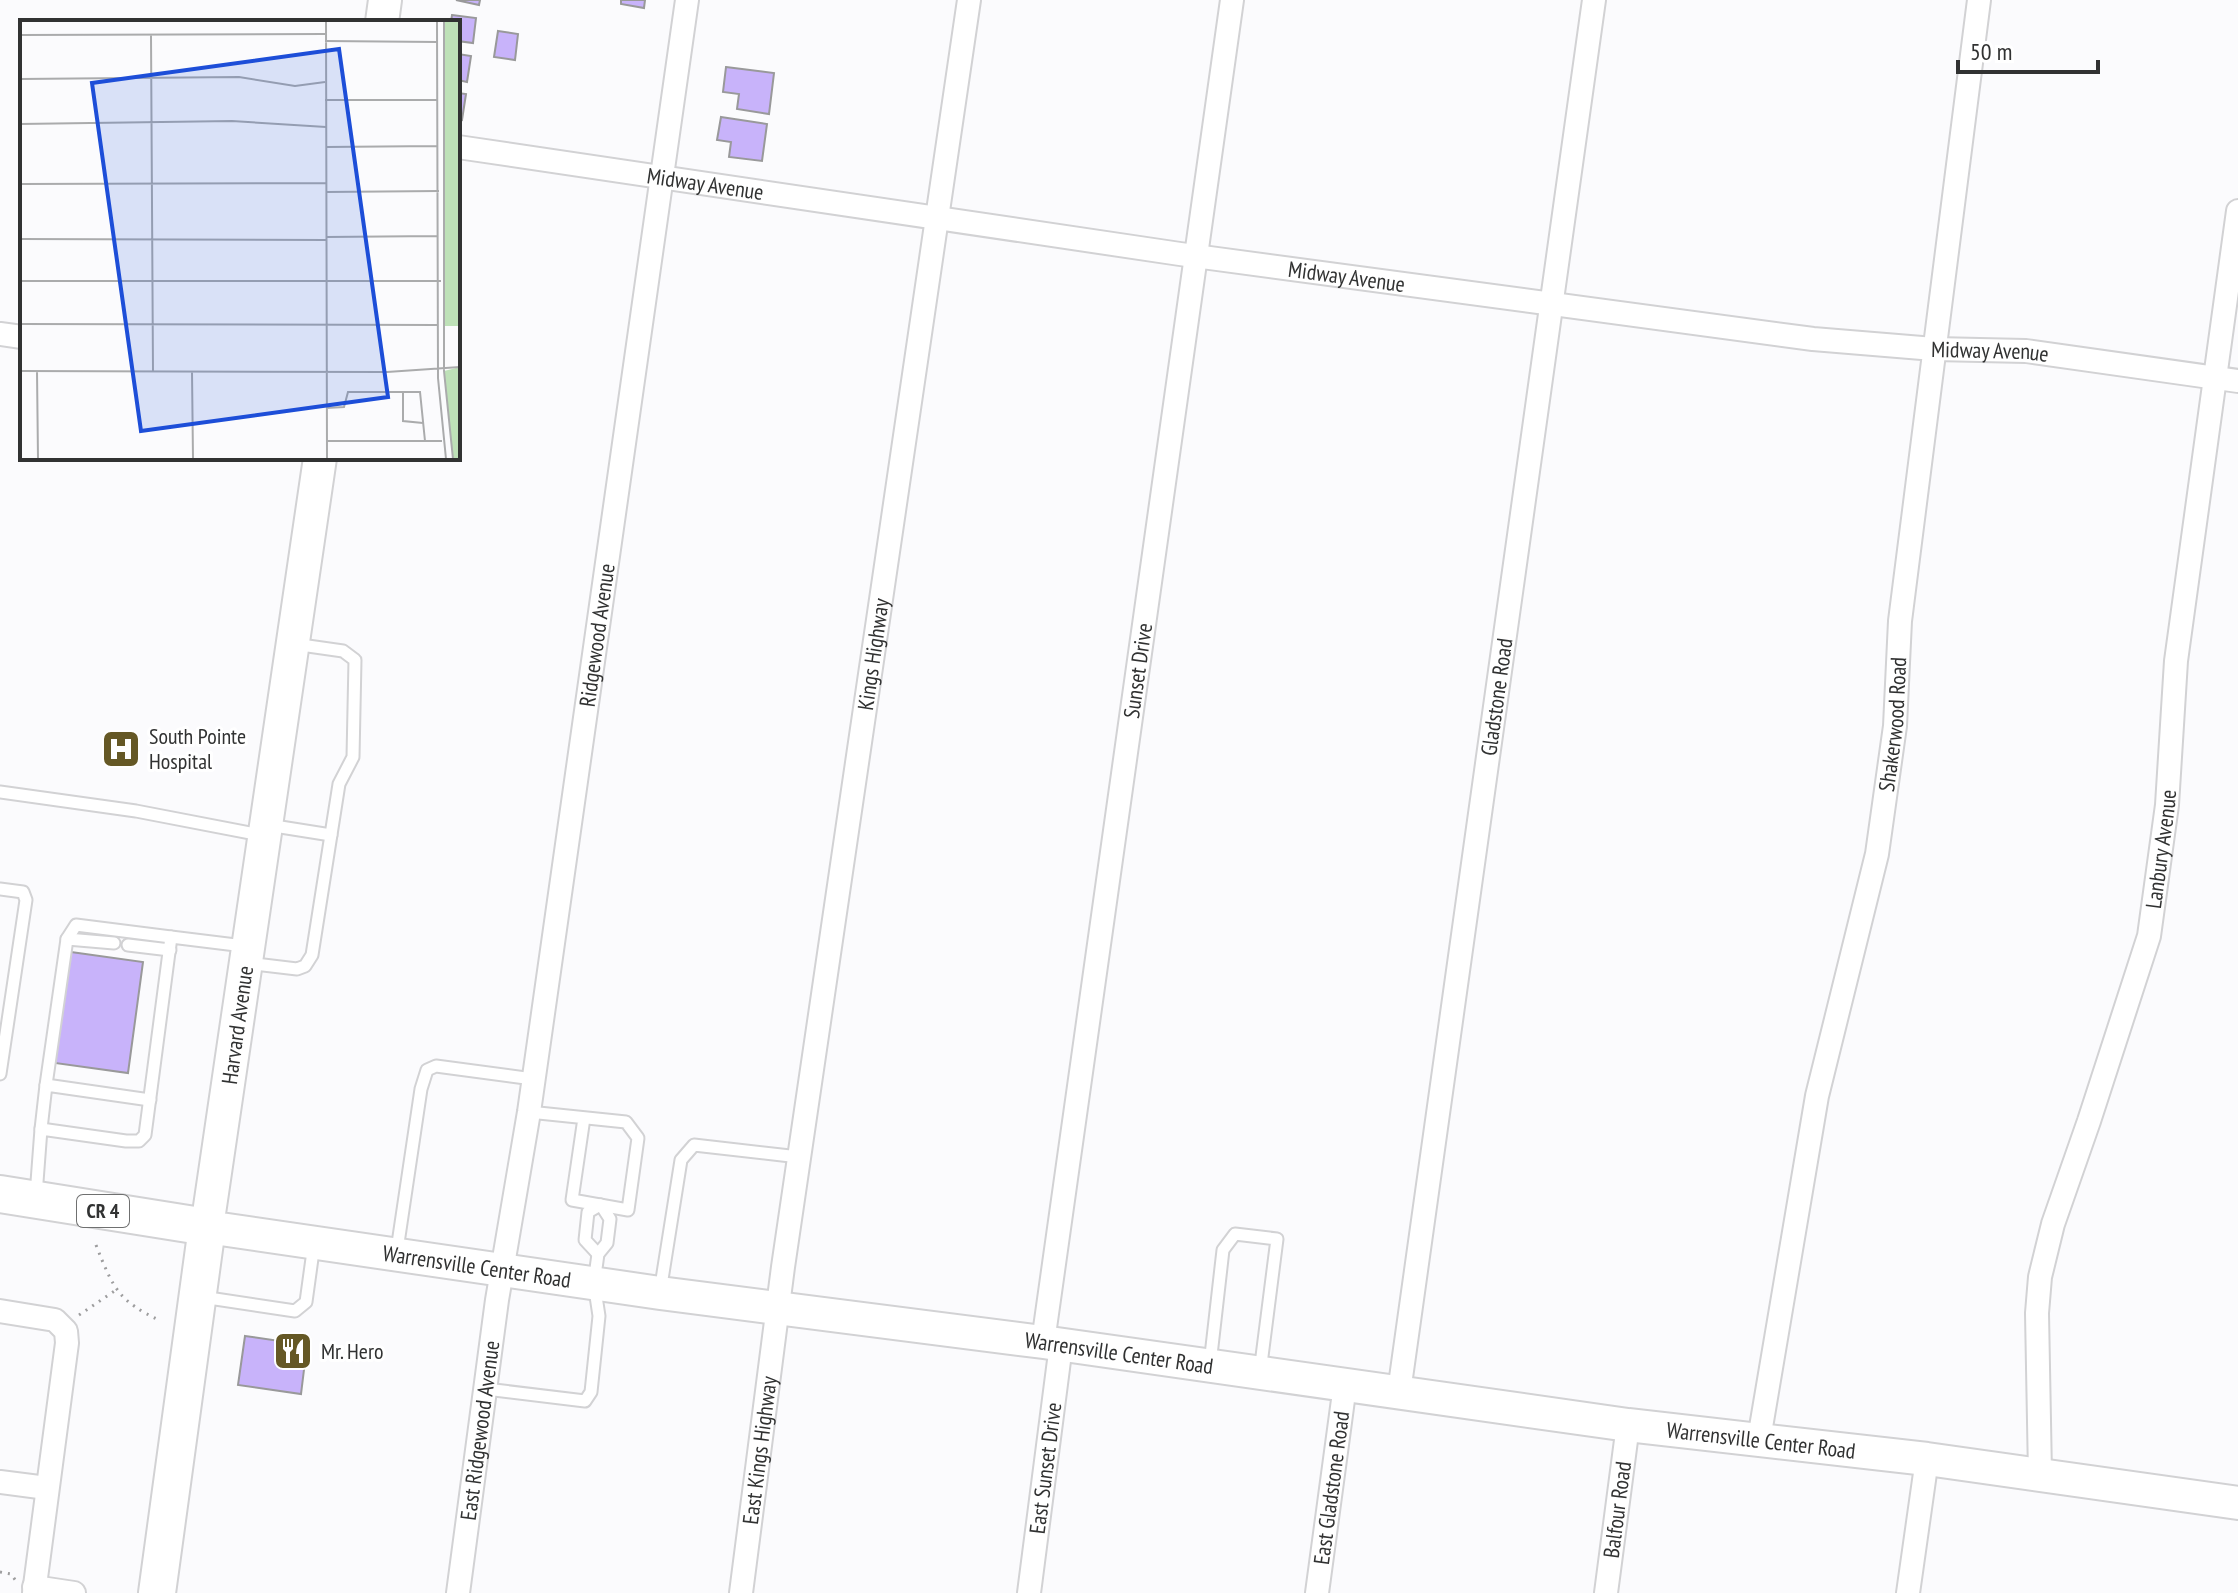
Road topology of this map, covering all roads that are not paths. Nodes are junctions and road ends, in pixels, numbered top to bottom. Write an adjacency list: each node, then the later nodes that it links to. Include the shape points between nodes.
1 (385, 0): 7 (main road)
2 (687, 0): 9 (street, Ridgewood Avenue)
3 (969, 0): 11 (street, Kings Highway)
4 (1232, 0): 12 (street, Sunset Drive)
5 (1594, 0): 13 (street, Gladstone Road)
6 (1979, 0): 16 (street, Shakerwood Road)
7 (382, 20)
8 (460, 147): 9 (street, Midway Avenue)
9 (661, 177): 11 (street, Midway Avenue); 32 (street, Ridgewood Avenue)
10 (2238, 211): 17 (street, Lanbury Avenue)
11 (939, 219): 12 (street, Midway Avenue); 38 (street, Kings Highway)
12 (1195, 256): 13 (street, Midway Avenue); 51 (street, Sunset Drive)
13 (1551, 303): 16 (street, Midway Avenue, via 1813,339); 56 (street, Gladstone Road)
14 (0, 334): 15 (street)
15 (20, 337)
16 (1934, 349): 17 (street, Midway Avenue, via 2026,351); 58 (street, Shakerwood Road, via 1877,854 1817,1096)
17 (2215, 377): 18 (street, Midway Avenue); 60 (street, Lanbury Avenue, via 2176,661 2167,805 2149,936 2040,1277)
18 (2238, 381)
19 (320, 460): 20 (main road, Harvard Avenue)
20 (293, 644): 22 (main road, Harvard Avenue); 23 (lane, via 343,651 355,660 353,757 339,784)
21 (0, 792): 22 (lane)
22 (266, 830): 23 (lane); 30 (main road, Harvard Avenue)
23 (331, 835): 30 (lane, via 312,955 305,966 297,969)
24 (0, 889): 31 (lane, via 23,892 26,900)
25 (171, 937): 26 (lane, via 76,925); 29 (lane); 30 (lane)
26 (67, 939): 27 (lane); 33 (lane)
27 (114, 943)
28 (128, 945): 29 (lane)
29 (170, 950): 34 (lane)
30 (247, 955): 42 (main road, Harvard Avenue)
31 (0, 1074)
32 (533, 1079): 35 (street, Ridgewood Avenue); 44 (lane, via 436,1066 427,1070)
33 (46, 1085): 34 (lane); 37 (lane)
34 (150, 1100): 37 (lane, via 145,1135 139,1141)
35 (529, 1112): 36 (lane); 45 (street, Ridgewood Avenue)
36 (584, 1118): 41 (lane, via 572,1200); 41 (lane, via 626,1122 638,1138 628,1210)
37 (41, 1129): 40 (lane)
38 (799, 1157): 47 (lane, via 689,1148 681,1160); 49 (street, Kings Highway)
39 (0, 1194): 40 (main road, Warrensville Center Road / CR 4)
40 (36, 1199): 42 (main road, Warrensville Center Road / CR 4)
41 (601, 1205): 46 (lane, via 610,1219); 46 (lane, via 588,1212 585,1240)
42 (207, 1227): 43 (main road, Warrensville Center Road / CR 4); 48 (main road, Harvard Avenue)
43 (314, 1244): 44 (main road, Warrensville Center Road / CR 4); 48 (lane, via 306,1302 295,1311)
44 (396, 1254): 45 (main road, Warrensville Center Road / CR 4)
45 (503, 1269): 46 (main road, Warrensville Center Road / CR 4); 55 (street, East Ridgewood Avenue)
46 (596, 1269): 47 (main road, Warrensville Center Road / CR 4); 55 (lane, via 597,1346 585,1401)
47 (660, 1293): 49 (main road, Warrensville Center Road / CR 4)
48 (197, 1296): 66 (main road, Harvard Avenue)
49 (777, 1309): 51 (main road, Warrensville Center Road / CR 4); 68 (street, East Kings Highway)
50 (0, 1311): 62 (street, via 55,1320 66,1331)
51 (1052, 1343): 52 (main road, Warrensville Center Road / CR 4); 69 (street, East Sunset Drive)
52 (1210, 1366): 53 (main road, Warrensville Center Road / CR 4); 53 (lane, via 1223,1250 1235,1234 1277,1239)
53 (1260, 1373): 54 (main road, Warrensville Center Road / CR 4)
54 (1345, 1385): 56 (main road, Warrensville Center Road / CR 4); 70 (street, East Gladstone Road)
55 (486, 1389): 67 (street, East Ridgewood Avenue)
56 (1399, 1392): 57 (main road, Warrensville Center Road / CR 4)
57 (1628, 1425): 58 (main road, Warrensville Center Road / CR 4); 71 (street, Balfour Road)
58 (1759, 1439): 59 (main road, Warrensville Center Road / CR 4)
59 (1927, 1459): 60 (main road, Warrensville Center Road / CR 4); 72 (street)
60 (2040, 1475): 63 (main road, Warrensville Center Road / CR 4)
61 (0, 1482): 62 (street)
62 (47, 1488): 64 (street)
63 (2238, 1503)
64 (29, 1589): 65 (street)
65 (74, 1593)
66 (157, 1593)
67 (458, 1593)
68 (741, 1593)
69 (1029, 1593)
70 (1317, 1593)
71 (1606, 1593)
72 (1908, 1593)

